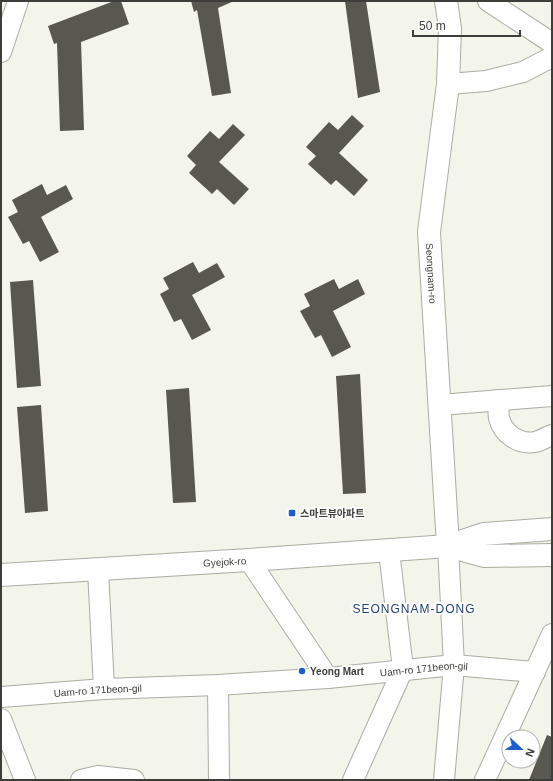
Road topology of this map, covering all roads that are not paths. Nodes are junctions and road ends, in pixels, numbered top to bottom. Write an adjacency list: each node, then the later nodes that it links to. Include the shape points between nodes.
1 (18, 1): 5 (street)
2 (446, 1): 7 (main road, Seongnam-ro, via 450,28)
3 (488, 1): 4 (street)
4 (552, 43)
5 (1, 52)
6 (552, 57): 7 (street, via 523,72 486,81)
7 (448, 84): 10 (main road, Seongnam-ro, via 429,232)
8 (552, 396): 9 (street)
9 (498, 400): 10 (street); 11 (street, via 499,419 513,438 524,443 535,442)
10 (440, 405): 13 (main road, Seongnam-ro)
11 (552, 435)
12 (552, 529): 13 (main road, Gyejok-ro, via 484,534)
13 (448, 546): 14 (main road, Gyejok-ro); 15 (main road, Gyejok-ro, via 484,556); 20 (street)
14 (389, 551): 16 (main road, Gyejok-ro); 21 (street)
15 (552, 554)
16 (249, 560): 17 (main road, Gyejok-ro); 23 (street)
17 (98, 569): 18 (main road, Gyejok-ro); 25 (street)
18 (1, 575)
19 (552, 634): 22 (street)
20 (454, 665): 21 (street, Uam-ro 171beon-gil); 22 (street, Uam-ro 171beon-gil); 33 (street)
21 (404, 669): 23 (street, Uam-ro 171beon-gil); 32 (street)
22 (535, 672): 34 (street)
23 (328, 678): 24 (street, Uam-ro 171beon-gil)
24 (218, 685): 25 (street, Uam-ro 171beon-gil); 31 (street)
25 (104, 689): 26 (street, Uam-ro 171beon-gil)
26 (1, 697)
27 (1, 719): 28 (street)
28 (25, 780)
29 (81, 780): 30 (street, via 98,776)
30 (134, 780)
31 (220, 780)
32 (352, 780)
33 (444, 780)
34 (485, 780)

